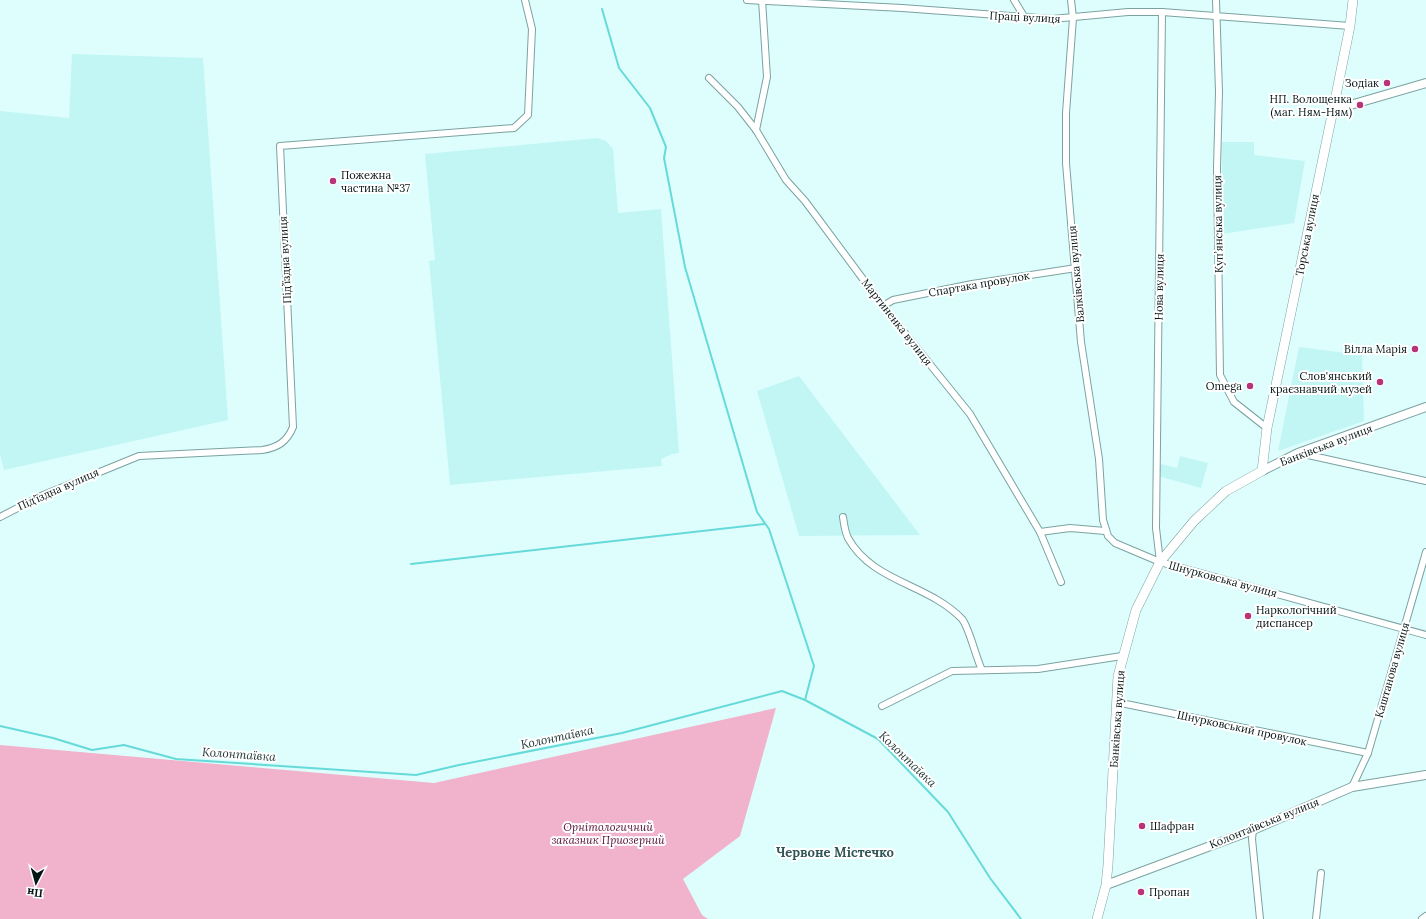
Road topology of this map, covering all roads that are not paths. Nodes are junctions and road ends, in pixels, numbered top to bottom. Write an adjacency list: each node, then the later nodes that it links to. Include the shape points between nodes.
1 (525, 0): 24 (street, Під’їздна вулиця, via 532,29 528,115 514,128 280,146 293,427 282,443 262,450 139,456 100,470)
2 (747, 0): 7 (street, Праці вулиця)
3 (1014, 0): 10 (street)
4 (1070, 0): 11 (street, Валківська вулиця)
5 (1216, 0): 9 (street, Куп’янська вулиця)
6 (1353, 0): 12 (main road, Торська вулиця)
7 (763, 1): 10 (street, Праці вулиця); 16 (street, via 767,77)
8 (1162, 12): 9 (street, Праці вулиця); 11 (street, Праці вулиця, via 1128,12); 29 (street, Нова вулиця, via 1156,528)
9 (1216, 17): 12 (street, Праці вулиця); 20 (street, Куп’янська вулиця, via 1219,92 1217,168 1220,375 1234,402)
10 (1026, 18): 11 (street, Праці вулиця)
11 (1073, 18): 17 (street, Валківська вулиця, via 1066,113 1066,156)
12 (1350, 26): 15 (main road, Торська вулиця)
13 (709, 78): 16 (street, Мартиненка вулиця, via 738,107)
14 (1426, 83): 15 (street)
15 (1333, 110): 20 (main road, Торська вулиця)
16 (756, 130): 18 (street, Мартиненка вулиця, via 786,180 805,201)
17 (1076, 268): 18 (street, Спартака провулок, via 965,285 893,300); 26 (street, Валківська вулиця, via 1082,342 1099,459)
18 (884, 306): 27 (street, Мартиненка вулиця, via 970,414)
19 (1426, 407): 21 (street, Банківська вулиця)
20 (1267, 428): 22 (main road, Торська вулиця)
21 (1298, 453): 22 (street, Банківська вулиця); 23 (street)
22 (1262, 471): 29 (main road, Банківська вулиця, via 1226,491 1194,521)
23 (1426, 481)
24 (0, 516)
25 (843, 518): 34 (street, via 848,537 866,561 882,572 937,598 963,621)
26 (1105, 531): 27 (street, via 1070,528); 29 (street, Шнурковська вулиця, via 1115,543)
27 (1040, 532): 30 (street, Мартиненка вулиця)
28 (1426, 552): 31 (street, Каштанова вулиця)
29 (1160, 562): 31 (street, Шнурковська вулиця); 33 (main road, Банківська вулиця, via 1136,610)
30 (1061, 582)
31 (1404, 628): 32 (street, Шнурковська вулиця); 37 (street, Каштанова вулиця)
32 (1426, 636)
33 (1122, 656): 34 (street, via 1056,667); 35 (main road, Банківська вулиця)
34 (982, 670): 36 (street, via 952,671)
35 (1116, 702): 37 (street, Шнурковський провулок); 42 (main road, Банківська вулиця)
36 (882, 706)
37 (1368, 753): 39 (street, Каштанова вулиця)
38 (1426, 775): 39 (street, Колонтаївська вулиця)
39 (1352, 787): 40 (street, Колонтаївська вулиця)
40 (1253, 830): 42 (street, Колонтаївська вулиця); 45 (street)
41 (1321, 873): 46 (street)
42 (1106, 885): 44 (main road, Банківська вулиця)
43 (1426, 916): 47 (street)
44 (1097, 919)
45 (1260, 919)
46 (1316, 919)
47 (1422, 919)

